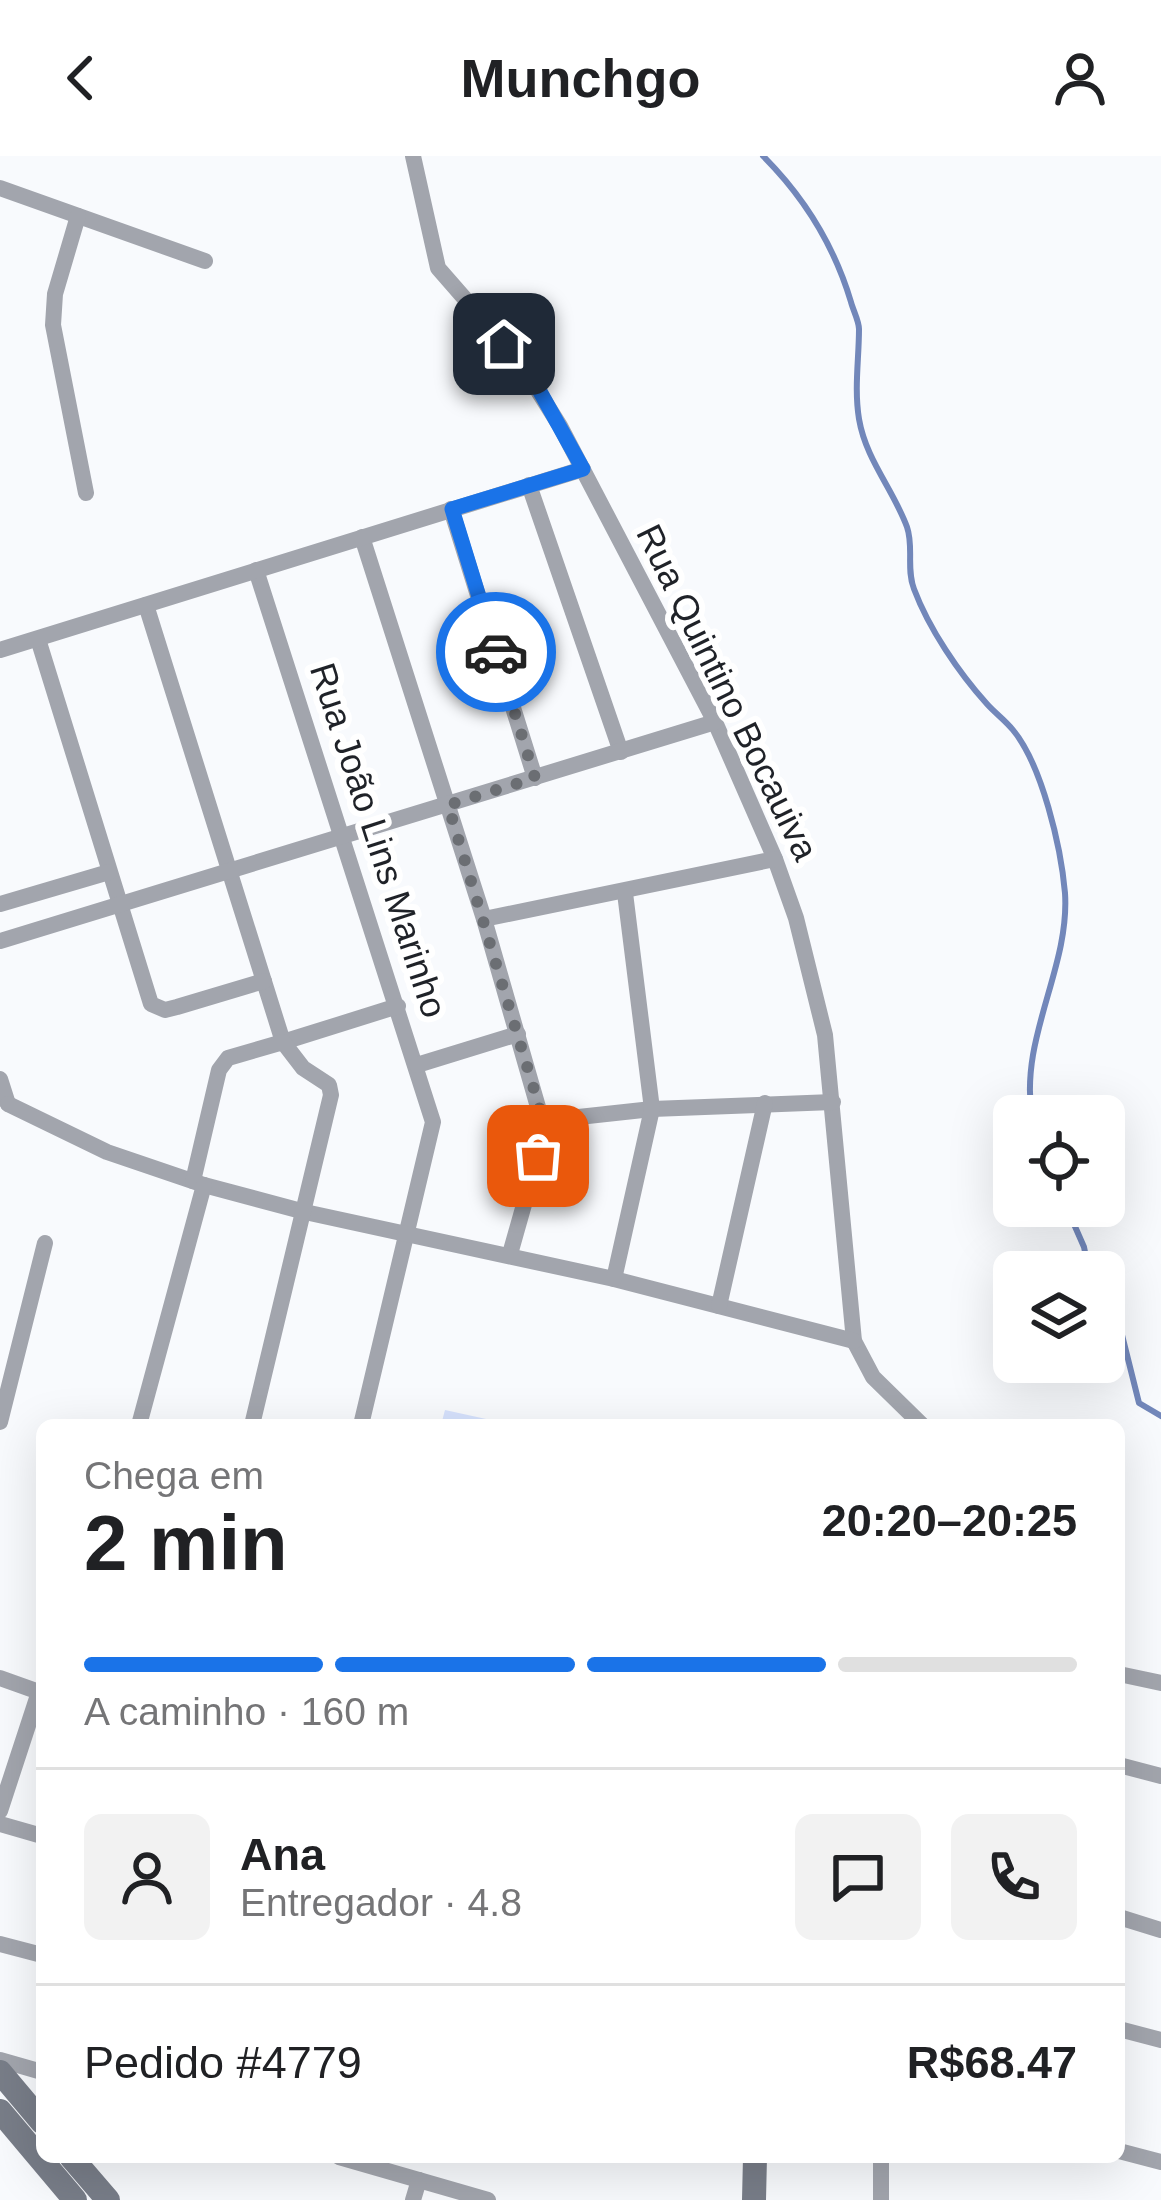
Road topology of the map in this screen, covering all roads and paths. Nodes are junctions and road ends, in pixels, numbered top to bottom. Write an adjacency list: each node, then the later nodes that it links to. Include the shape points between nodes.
1 (413, 156): 5 (street, Rua Quintino Bocauiva, via 438,268 520,362)
2 (0, 188): 3 (street)
3 (78, 216): 4 (street); 7 (street, via 53,325)
4 (206, 261)
5 (583, 469): 6 (street); 14 (street, Rua Quintino Bocauiva)
6 (529, 485): 8 (street); 15 (street)
7 (86, 493)
8 (452, 509): 9 (street); 16 (street)
9 (362, 537): 10 (street); 17 (street)
10 (256, 570): 11 (street); 18 (street, Rua João Lins Marinho)
11 (146, 605): 12 (street); 20 (street)
12 (38, 639): 13 (street); 21 (street)
13 (0, 650)
14 (715, 722): 15 (street); 19 (street, Rua Quintino Bocauiva)
15 (621, 752): 16 (street)
16 (535, 778): 17 (street)
17 (448, 805): 18 (street); 25 (street)
18 (343, 837): 20 (street); 28 (street, Rua João Lins Marinho)
19 (775, 859): 22 (street); 33 (street, Rua Quintino Bocauiva, via 813,979)
20 (230, 871): 24 (street); 27 (street)
21 (109, 872): 23 (street); 24 (street)
22 (625, 893): 25 (street); 36 (street)
23 (0, 904)
24 (119, 905): 26 (street); 27 (street, via 156,1008)
25 (484, 919): 29 (street)
26 (0, 941)
27 (264, 981): 30 (street)
28 (398, 1006): 30 (street); 31 (street, Rua João Lins Marinho)
29 (518, 1034): 31 (street); 37 (street)
30 (284, 1042): 38 (street, via 228,1058 219,1070); 39 (street, via 332,1095)
31 (417, 1065): 40 (street, Rua João Lins Marinho, via 433,1131)
32 (0, 1079): 35 (street)
33 (833, 1102): 34 (street); 45 (street, Rua Quintino Bocauiva)
34 (765, 1103): 36 (street); 44 (street)
35 (4, 1105): 38 (street)
36 (652, 1109): 37 (street); 43 (street)
37 (542, 1121): 42 (street)
38 (199, 1183): 39 (street); 46 (street)
39 (305, 1212): 40 (street); 47 (street)
40 (408, 1234): 42 (street); 48 (street)
41 (45, 1244): 50 (street)
42 (510, 1254): 43 (street)
43 (614, 1279): 44 (street)
44 (719, 1306): 45 (street)
45 (854, 1341): 49 (street, Rua Quintino Bocauiva, via 873,1377)
46 (141, 1419)
47 (253, 1419)
48 (362, 1419)
49 (916, 1419)
50 (0, 1423)
51 (1125, 1675): 53 (street)
52 (0, 1678): 54 (street)
53 (1161, 1683)
54 (36, 1691)
55 (36, 1707): 58 (street)
56 (1125, 1767): 57 (street)
57 (1161, 1776)
58 (0, 1811)
59 (0, 1824): 60 (street)
60 (36, 1834)
61 (1125, 1919): 62 (street)
62 (1161, 1930)
63 (0, 1944): 64 (street)
64 (36, 1953)
65 (1125, 2031): 66 (street)
66 (1161, 2040)
67 (0, 2060): 68 (street)
68 (36, 2070)
69 (0, 2072): 71 (street)
70 (0, 2111): 72 (street)
71 (36, 2115)
72 (36, 2145)
73 (1125, 2153): 74 (street)
74 (1161, 2162)
75 (54, 2163): 81 (street)
76 (74, 2163): 81 (street)
77 (361, 2163): 80 (street)
78 (755, 2163): 84 (street)
79 (881, 2163): 85 (street)
80 (419, 2180): 82 (street); 83 (street)
81 (90, 2197)
82 (413, 2200)
83 (488, 2200)
84 (754, 2200)
85 (881, 2200)

